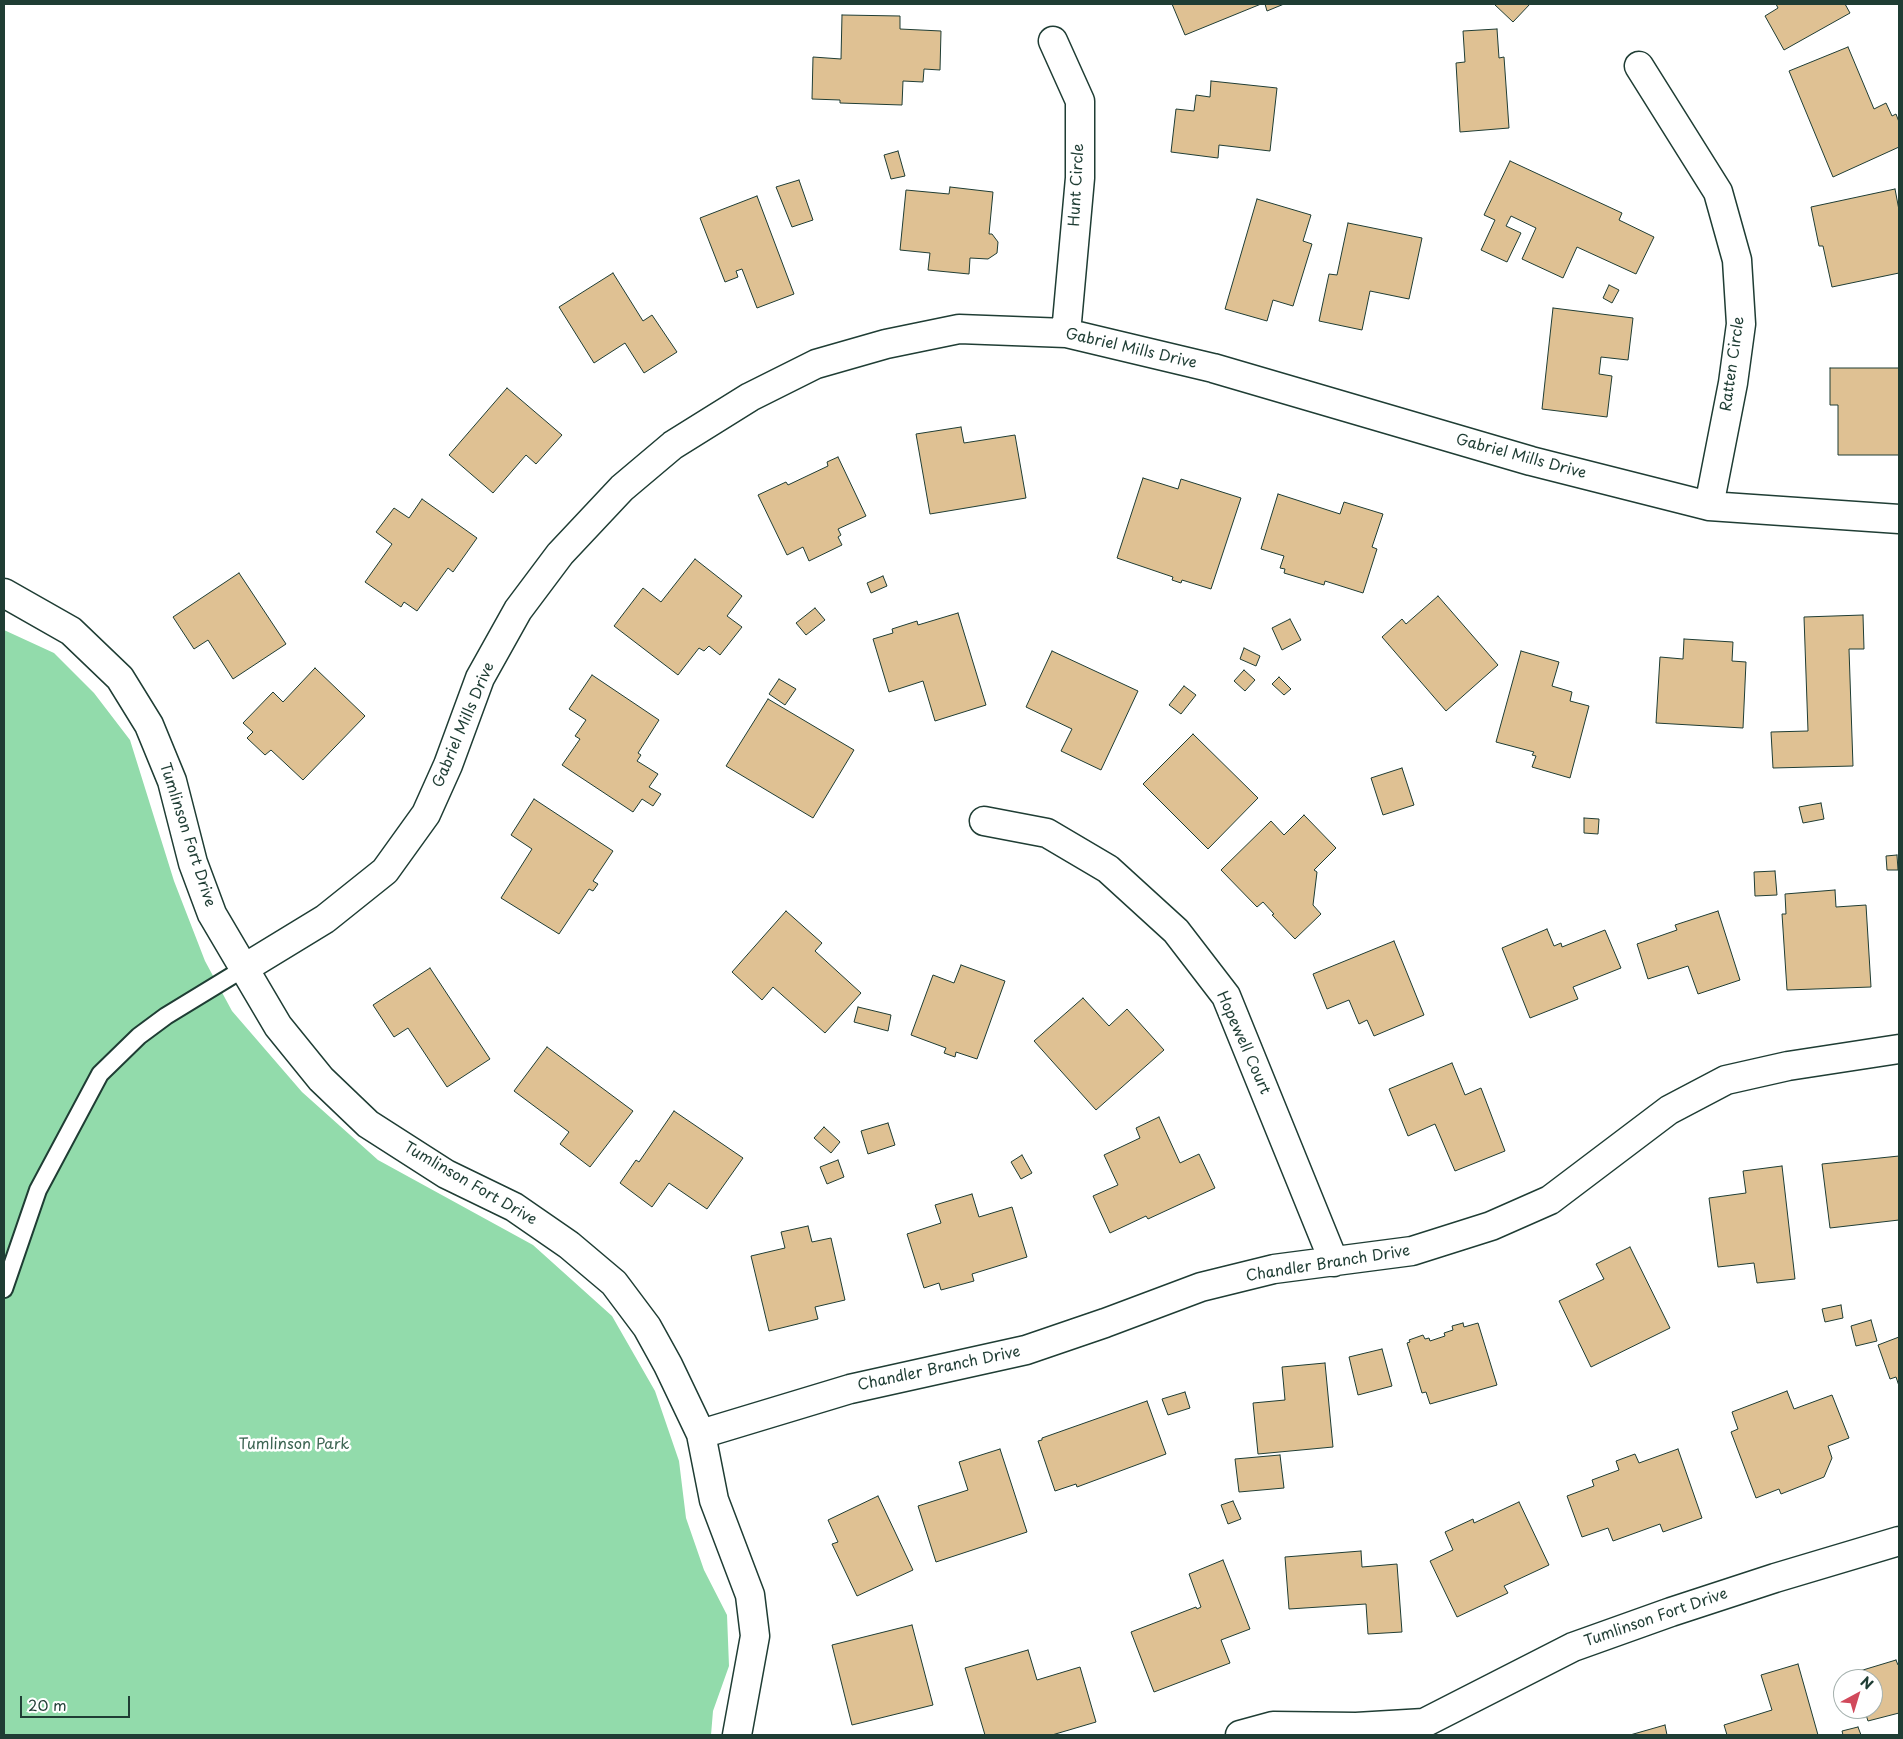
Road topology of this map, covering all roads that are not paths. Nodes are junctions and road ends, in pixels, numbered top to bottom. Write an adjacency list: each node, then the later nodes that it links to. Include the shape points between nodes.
1 (1053, 41): 3 (street, Hunt Circle, via 1080,101 1080,178)
2 (1639, 66): 4 (street, Ratten Circle, via 1718,192 1737,260 1741,324)
3 (1066, 333): 4 (street, Gabriel Mills Drive, via 1213,368 1531,461); 8 (street, Gabriel Mills Drive, via 959,329 886,344 816,364 750,398 673,445 622,488 560,554 518,610 480,678 426,814 385,871 325,919)
4 (1709, 506): 5 (street, Gabriel Mills Drive)
5 (1899, 519)
6 (4, 593): 8 (street, Tumlinson Fort Drive, via 71,631 120,678 149,725 172,781 194,863 212,914)
7 (984, 821): 10 (street, Hopewell Court, via 1047,833 1108,869 1176,931 1226,996)
8 (243, 969): 11 (lane, via 166,1016 139,1036 100,1074 38,1190); 12 (street, Tumlinson Fort Drive, via 278,1026 314,1072 368,1124 446,1174 514,1208 569,1245 614,1283 647,1328)
9 (1899, 1049): 10 (street, Chandler Branch Drive, via 1788,1066 1726,1080 1669,1110 1550,1200 1491,1226 1412,1252)
10 (1334, 1262): 12 (street, Chandler Branch Drive, via 1274,1269 1201,1288 1026,1350 850,1389)
11 (4, 1289)
12 (701, 1434): 15 (street, Tumlinson Fort Drive, via 714,1500 750,1595 755,1636)
13 (1899, 1541): 14 (street, Tumlinson Fort Drive, via 1775,1578 1573,1647)
14 (1420, 1729): 16 (street, Tumlinson Fort Drive, via 1272,1726)
15 (737, 1735)
16 (1240, 1735)

